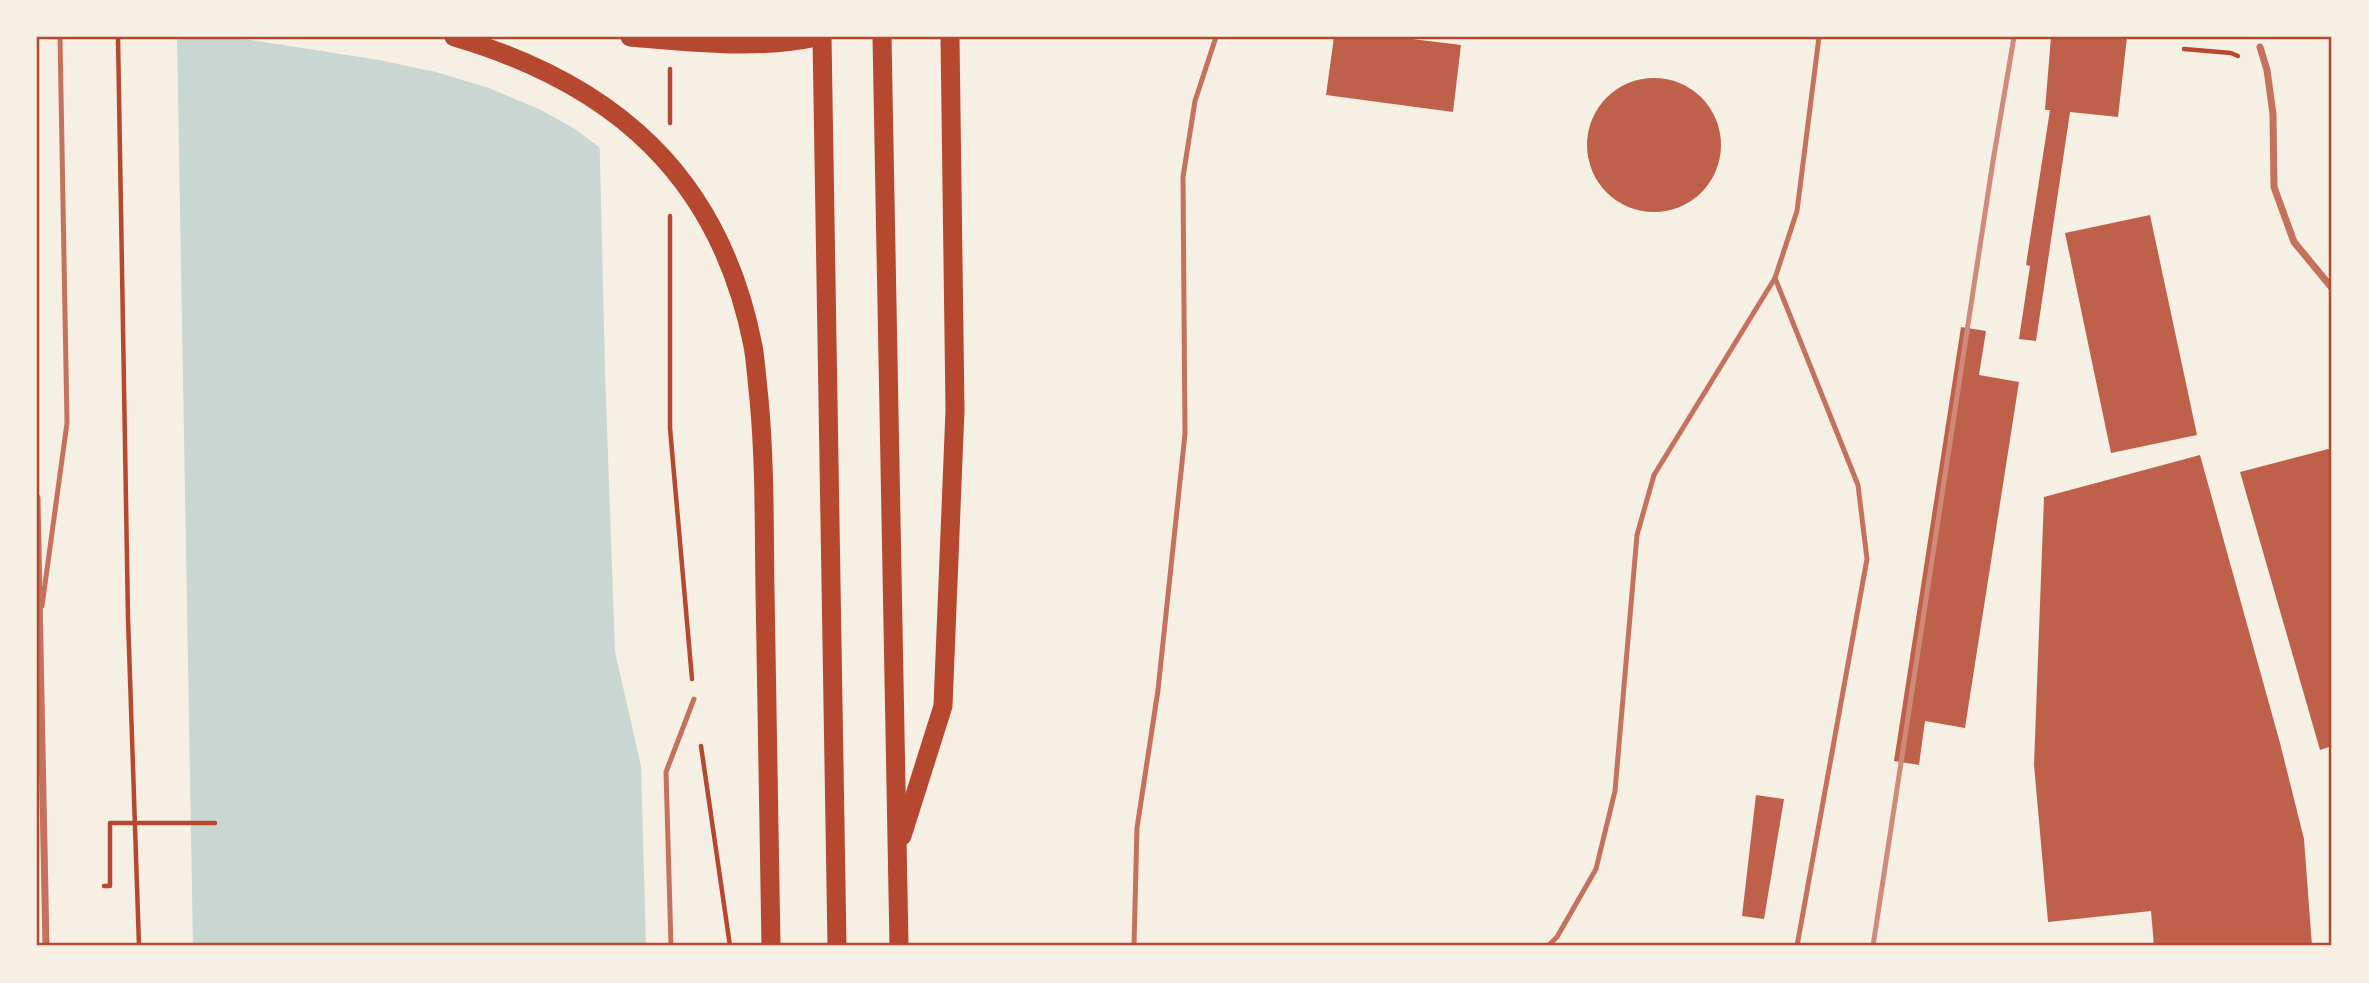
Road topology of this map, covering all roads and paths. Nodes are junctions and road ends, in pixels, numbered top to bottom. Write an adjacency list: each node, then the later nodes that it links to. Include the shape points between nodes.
1 (60, 37): 20 (lane, via 67,423)
2 (118, 37): 22 (path)
3 (454, 37): 30 (highway, via 527,63 586,93 641,134 688,186 716,231 740,290 754,349 762,435)
4 (630, 37): 5 (highway, via 743,43)
5 (817, 37)
6 (822, 37): 31 (highway)
7 (882, 37): 24 (highway)
8 (950, 37): 24 (highway, via 955,410 943,706)
9 (1216, 37): 33 (lane, via 1195,101 1183,177 1185,434 1158,690 1137,828)
10 (1819, 37): 17 (lane, via 1797,211)
11 (2260, 47): 14 (street)
12 (2184, 49): 14 (path, via 2231,53)
13 (670, 65): 15 (path)
14 (2267, 70): 18 (street, via 2274,187 2294,242)
15 (670, 135)
16 (670, 205): 21 (path, via 670,428)
17 (1775, 278): 34 (lane, via 1654,475 1637,535 1615,791 1596,869); 35 (lane, via 1858,485 1867,559)
18 (2332, 288)
19 (37, 498): 20 (street)
20 (39, 626): 26 (street)
21 (694, 699): 28 (lane, via 666,772); 29 (path)
22 (136, 823): 23 (path); 25 (path, via 110,823 110,886); 27 (path)
23 (215, 823)
24 (896, 854): 32 (highway)
25 (104, 886)
26 (46, 946)
27 (139, 946)
28 (671, 946)
29 (730, 946)
30 (771, 946)
31 (837, 946)
32 (899, 946)
33 (1134, 946)
34 (1548, 946)
35 (1797, 946)

